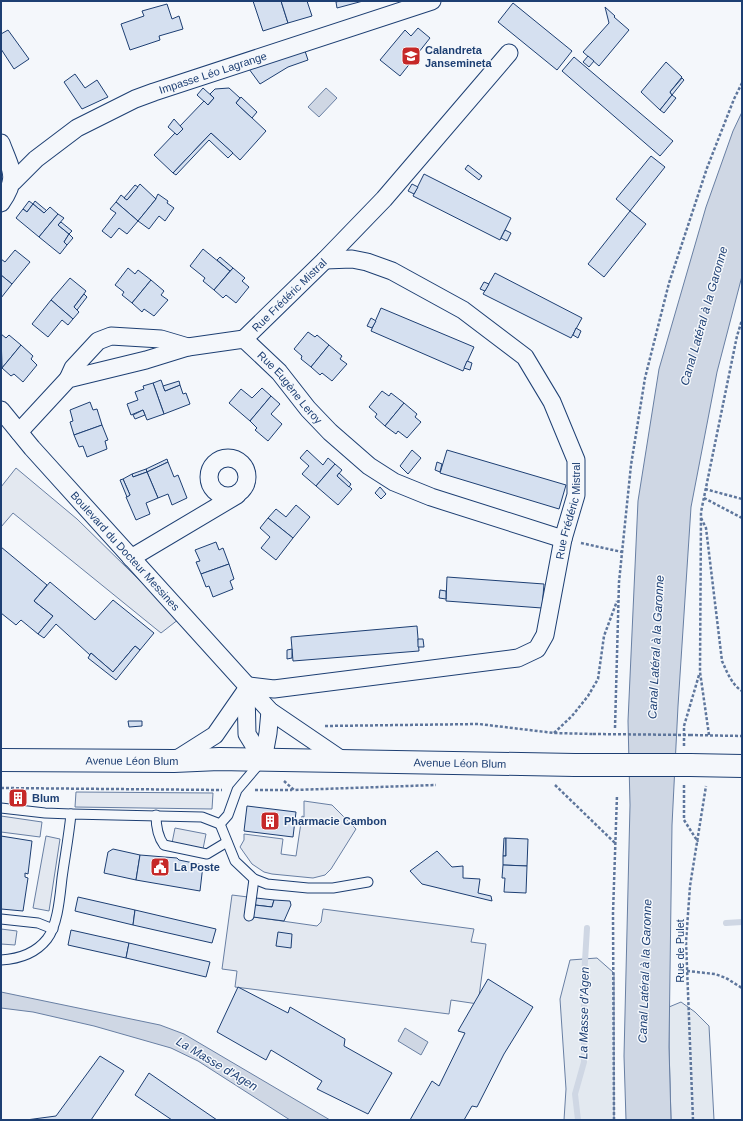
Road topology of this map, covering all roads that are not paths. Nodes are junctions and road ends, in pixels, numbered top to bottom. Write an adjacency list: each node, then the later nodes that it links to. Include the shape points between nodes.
1 (432, 1): 4 (street, Impasse Léo Lagrange, via 135,99 77,128 36,159)
2 (510, 53): 6 (street, via 384,199)
3 (1, 143): 4 (street)
4 (13, 182): 5 (street, Impasse Léo Lagrange)
5 (1, 203)
6 (325, 260): 7 (street, Rue Frédéric Mistral); 13 (street, Rue Frédéric Mistral, via 352,259 392,271 463,310 525,357 552,402 576,460 576,495)
7 (244, 339): 8 (street); 13 (street, Rue Eugène Leroy, via 279,372 330,432 369,466 394,482 431,498)
8 (188, 346): 9 (street, via 146,360); 9 (street, via 161,339 111,336 98,341 73,368)
9 (68, 379): 11 (street)
10 (1, 410): 11 (street, Boulevard du Docteur Messines)
11 (19, 432): 14 (street, Boulevard du Docteur Messines)
12 (237, 495): 14 (street)
13 (563, 539): 15 (street, Rue Frédéric Mistral, via 545,635 537,649 518,658 274,689)
14 (131, 558): 15 (street, Boulevard du Docteur Messines)
15 (248, 688): 16 (street); 18 (street, via 247,734); 19 (street, via 215,735)
16 (270, 711): 18 (street); 20 (street)
17 (1, 760): 19 (main road, Avenue Léon Blum)
18 (262, 760): 19 (main road, Avenue Léon Blum); 20 (main road, Avenue Léon Blum); 25 (lane, via 236,790 228,815)
19 (174, 761)
20 (344, 762): 21 (main road, Avenue Léon Blum, bridge)
21 (742, 766)
22 (1, 808): 23 (lane)
23 (71, 814): 24 (lane); 31 (lane)
24 (156, 815): 25 (lane, via 202,817); 26 (lane, via 156,823 164,845 207,854)
25 (220, 824): 26 (lane)
26 (227, 842): 27 (lane, via 235,861)
27 (254, 879): 28 (lane, via 267,884 308,888 333,888); 29 (lane)
28 (368, 882)
29 (249, 916)
30 (1, 919): 31 (lane, via 38,923)
31 (53, 928): 32 (lane, via 44,942 32,952)
32 (1, 960)

